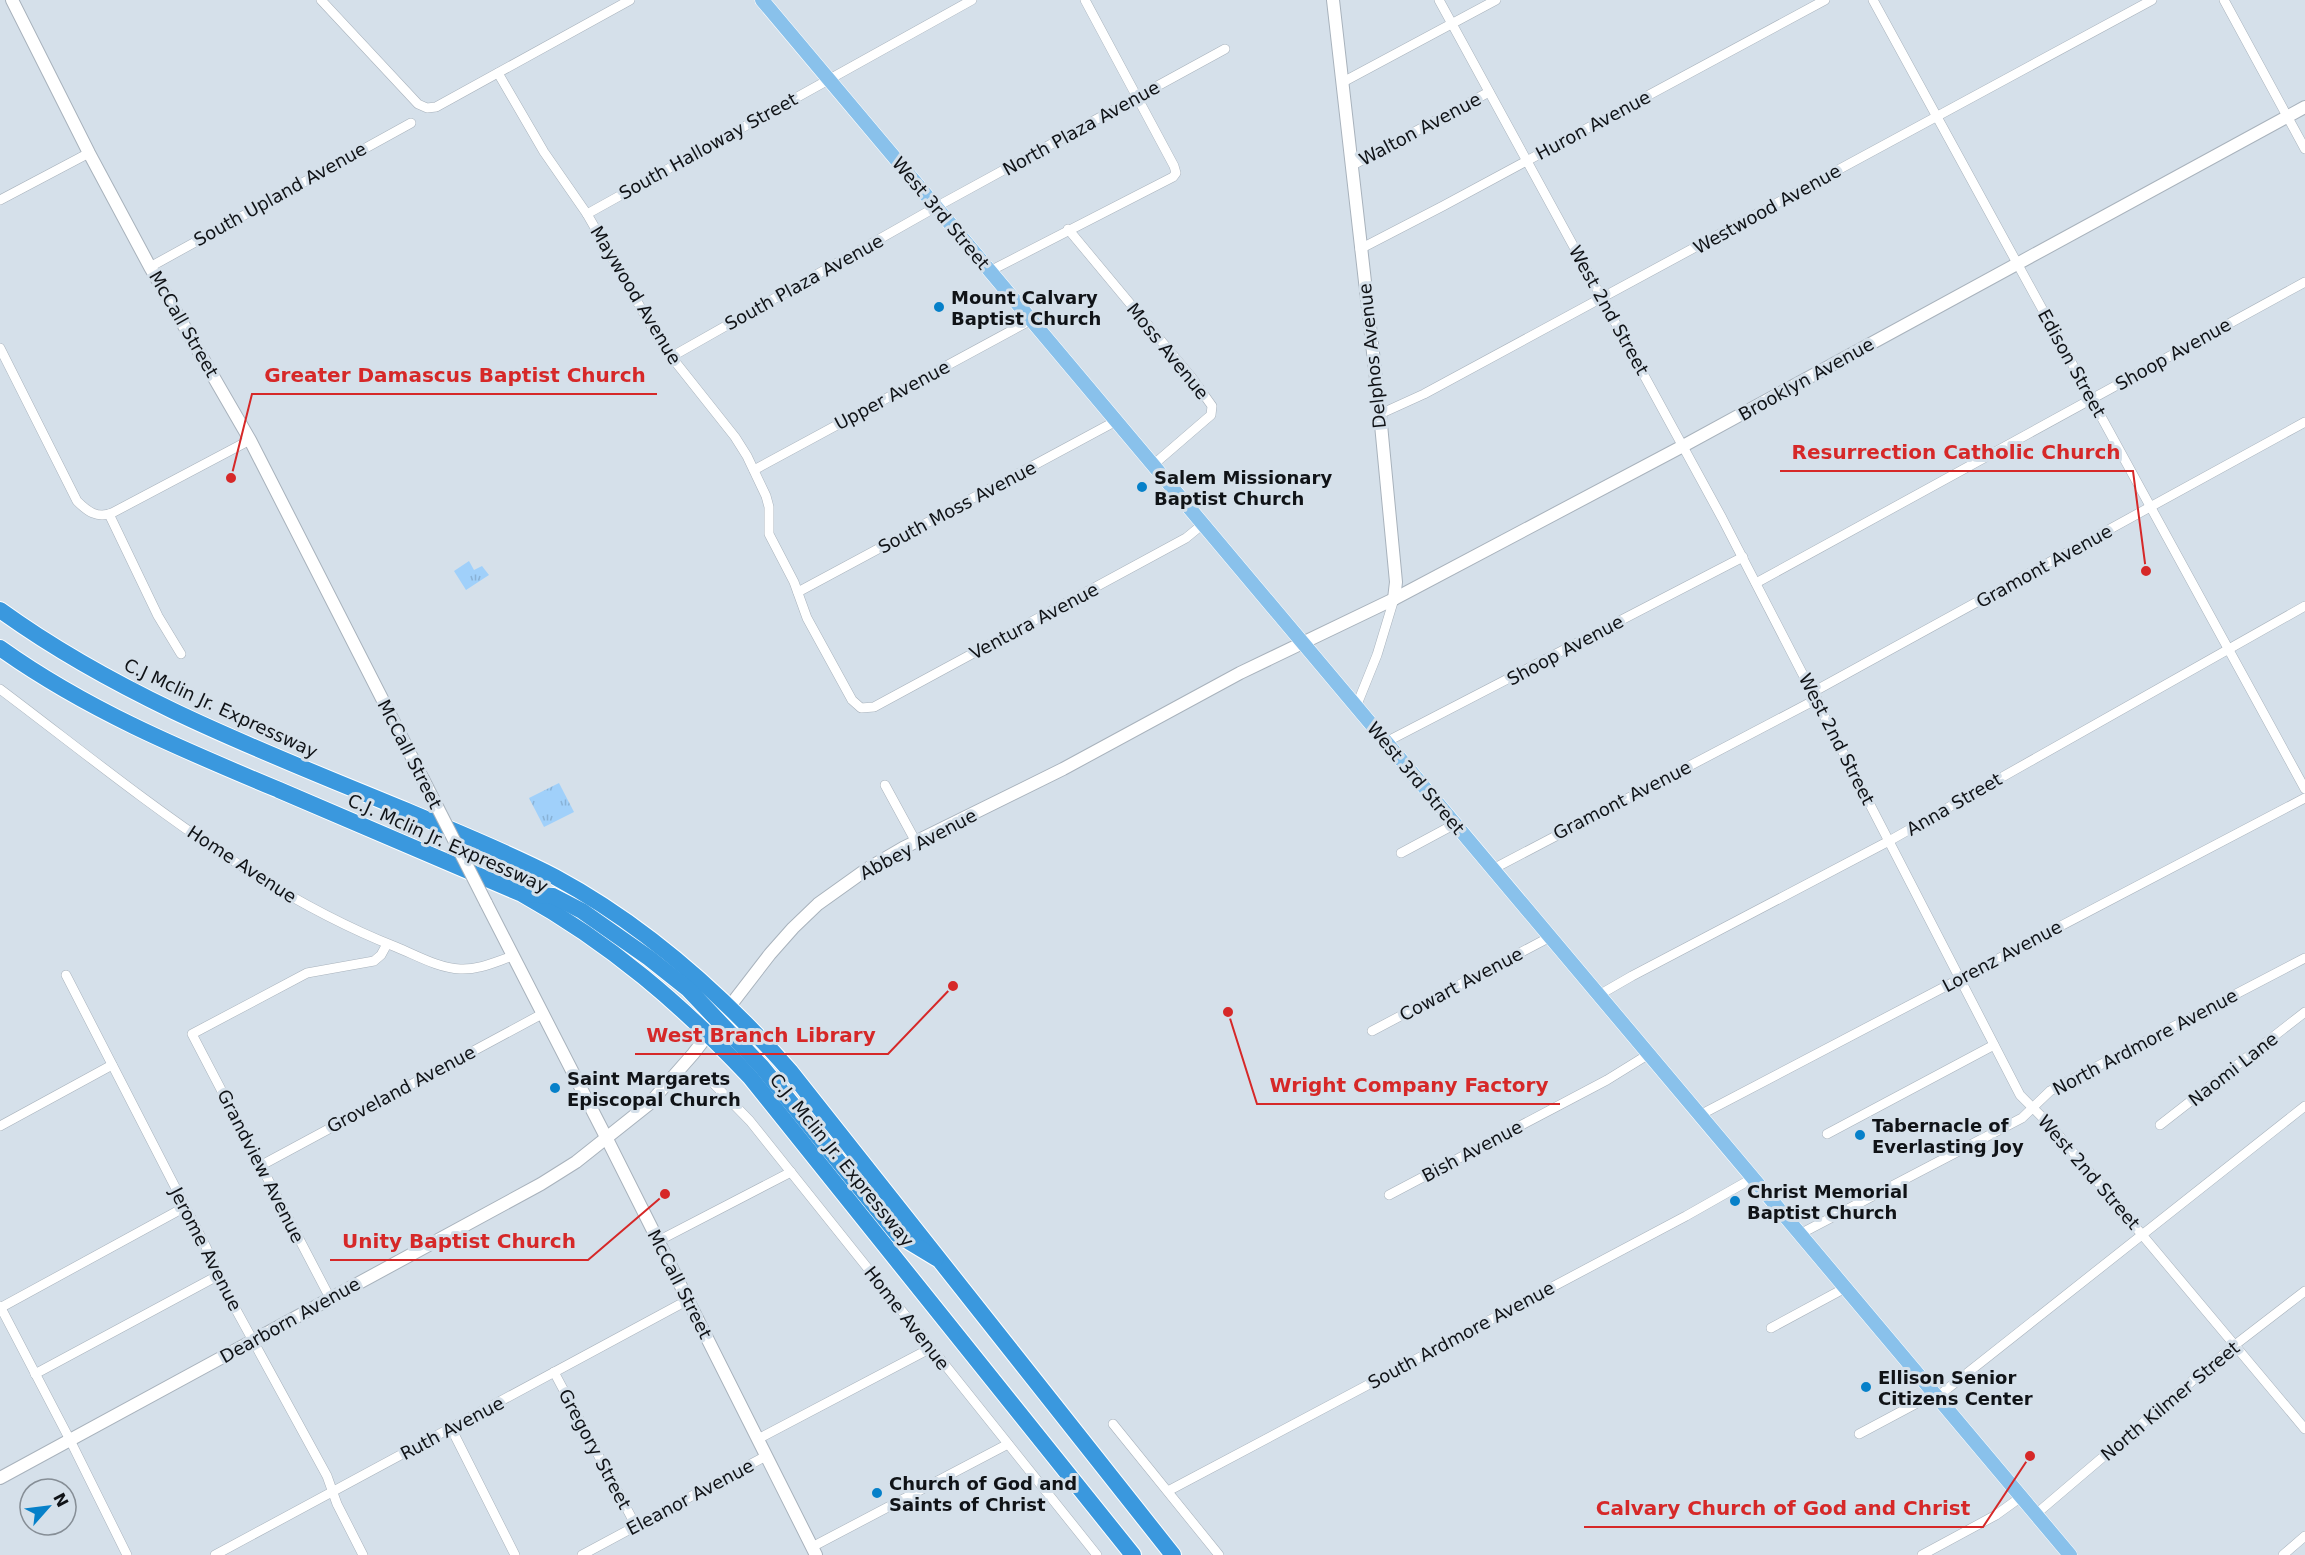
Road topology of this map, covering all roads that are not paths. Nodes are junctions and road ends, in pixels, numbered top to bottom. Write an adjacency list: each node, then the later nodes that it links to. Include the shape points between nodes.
1 (12, 0): 26 (street, McCall Street)
2 (321, 0): 16 (street, via 418,104 436,107)
3 (630, 0): 16 (street)
4 (762, 0): 17 (main road, West 3rd Street)
5 (972, 0): 17 (street, South Halloway Street)
6 (1085, 0): 20 (street)
7 (1333, 0): 18 (street, Delphos Avenue)
8 (1439, 0): 14 (street, West 2nd Street)
9 (1496, 0): 14 (street)
10 (1825, 0): 27 (street, Huron Avenue)
11 (1873, 0): 22 (street, Edison Street)
12 (2152, 0): 22 (street, Westwood Avenue)
13 (2224, 0): 23 (street)
14 (1452, 24): 18 (street); 19 (street, West 2nd Street)
15 (1225, 50): 20 (street, North Plaza Avenue)
16 (498, 73): 31 (street, Maywood Avenue, via 544,152)
17 (828, 80): 30 (main road, West 3rd Street); 31 (street, South Halloway Street)
18 (1342, 82): 28 (street, Delphos Avenue)
19 (1489, 92): 27 (street, West 2nd Street); 28 (street, Walton Avenue)
20 (1138, 97): 30 (street, North Plaza Avenue); 32 (street, via 1176,173)
21 (2305, 108): 23 (street, Brooklyn Avenue)
22 (1937, 116): 34 (street, Edison Street); 38 (street, Westwood Avenue)
23 (2288, 117): 25 (street); 34 (street, Brooklyn Avenue)
24 (411, 123): 35 (street, South Upland Avenue)
25 (2305, 149)
26 (89, 153): 29 (street); 35 (street, McCall Street)
27 (1527, 161): 33 (street, Huron Avenue); 38 (street, West 2nd Street)
28 (1351, 166): 33 (street, Delphos Avenue)
29 (0, 201)
30 (936, 207): 36 (main road, West 3rd Street); 41 (street, South Plaza Avenue)
31 (587, 214): 41 (street, Maywood Avenue)
32 (1068, 229): 36 (street); 48 (street, Moss Avenue, via 1212,406 1211,415)
33 (1360, 249): 43 (street, Delphos Avenue)
34 (2018, 264): 42 (street, Edison Street); 47 (street, Brooklyn Avenue)
35 (150, 267): 46 (street, McCall Street)
36 (990, 271): 39 (main road, West 3rd Street)
37 (2305, 282): 42 (street, Shoop Avenue)
38 (1602, 298): 43 (street, Westwood Avenue); 47 (street, West 2nd Street)
39 (1031, 320): 44 (main road, West 3rd Street); 49 (street, Upper Avenue)
40 (0, 348): 51 (street, via 76,501 93,513)
41 (671, 357): 49 (street, Maywood Avenue, via 735,437)
42 (2091, 399): 50 (street, Edison Street); 54 (street, Shoop Avenue)
43 (1380, 414): 56 (street, Delphos Avenue, via 1396,582)
44 (1116, 421): 48 (main road, West 3rd Street); 55 (street, South Moss Avenue)
45 (2305, 422): 50 (street, Gramont Avenue)
46 (250, 440): 51 (street); 79 (street, McCall Street, bridge)
47 (1683, 446): 53 (street, West 2nd Street); 56 (street, Brooklyn Avenue)
48 (1153, 465): 52 (main road, West 3rd Street)
49 (754, 470): 55 (street, Maywood Avenue, via 768,507 769,534)
50 (2150, 508): 61 (street, Edison Street); 64 (street, Gramont Avenue)
51 (109, 514): 62 (street, via 158,616)
52 (1203, 524): 59 (main road, West 3rd Street); 66 (street, Ventura Avenue, via 1186,538 1019,629 874,707)
53 (1743, 557): 54 (street, West 2nd Street); 67 (street, Shoop Avenue)
54 (1756, 583): 64 (street, West 2nd Street)
55 (798, 592): 66 (street, Maywood Avenue, via 804,612 852,700)
56 (1394, 599): 59 (street, Brooklyn Avenue); 65 (street, Delphos Avenue)
57 (2305, 606): 61 (street, Anna Street)
58 (0, 610): 71 (highway, C.J Mclin Jr. Expressway, via 89,668 177,713)
59 (1303, 643): 65 (main road, West 3rd Street); 74 (street, Abbey Avenue)
60 (0, 648): 87 (highway, C.J. Mclin Jr. Expressway, via 120,721 192,754 522,894 553,896 591,917 688,989)
61 (2228, 648): 69 (street, Edison Street); 73 (street, Anna Street)
62 (181, 654)
63 (0, 689): 78 (street, Home Avenue, via 211,847 316,910)
64 (1815, 695): 73 (street, West 2nd Street); 76 (street, Gramont Avenue)
65 (1356, 707): 67 (main road, West 3rd Street)
66 (861, 708)
67 (1386, 742): 72 (main road, West 3rd Street)
68 (885, 785): 74 (street)
69 (2305, 789)
70 (2305, 798): 82 (street, Lorenz Avenue)
71 (435, 823): 84 (highway, C.J. Mclin Jr. Expressway, via 546,872 593,900 674,957)
72 (1455, 824): 75 (street); 76 (main road, West 3rd Street)
73 (1889, 841): 82 (street, West 2nd Street); 83 (street, Anna Street)
74 (916, 842): 84 (street, Abbey Avenue, via 867,869 818,904 770,954)
75 (1401, 853)
76 (1493, 869): 77 (main road, West 3rd Street)
77 (1550, 937): 83 (main road, West 3rd Street); 88 (street, Cowart Avenue)
78 (387, 944): 79 (street, Home Avenue, via 462,969 483,967); 100 (street, Grandview Avenue, via 374,961 307,973 192,1034)
79 (513, 956): 86 (street, McCall Street)
80 (2305, 958): 94 (street, North Ardmore Avenue, via 2050,1091)
81 (66, 975): 91 (street, Jerome Avenue)
82 (1960, 978): 89 (street, West 2nd Street); 95 (street, Lorenz Avenue)
83 (1599, 995): 90 (main road, West 3rd Street)
84 (730, 1006): 87 (street, Abbey Avenue); 108 (highway, C.J. Mclin Jr. Expressway, via 790,1071)
85 (2305, 1012): 96 (street, Naomi Lane)
86 (542, 1014): 99 (street, McCall Street); 100 (street, Groveland Avenue)
87 (714, 1027): 99 (street, Abbey Avenue, via 667,1085); 108 (highway, via 762,1067 898,1235); 144 (highway, C.J. Mclin Jr. Expressway, via 757,1086)
88 (1372, 1031)
89 (1994, 1045): 94 (street, West 2nd Street, via 2020,1095); 98 (street)
90 (1649, 1054): 95 (main road, West 3rd Street); 103 (street, Bish Avenue)
91 (112, 1065): 97 (street); 104 (street, Jerome Avenue)
92 (714, 1084): 101 (street, Home Avenue)
93 (2305, 1106): 106 (street)
94 (2032, 1108): 105 (street, North Ardmore Avenue, via 2022,1118); 106 (street, West 2nd Street)
95 (1700, 1115): 102 (main road, West 3rd Street)
96 (2160, 1125)
97 (0, 1126)
98 (1827, 1134)
99 (607, 1139): 107 (street, McCall Street); 112 (street, Dearborn Avenue, via 541,1184)
100 (260, 1166): 112 (street, Grandview Avenue)
101 (791, 1172): 107 (street); 118 (street, Home Avenue)
102 (1753, 1178): 105 (main road, West 3rd Street); 131 (street, South Ardmore Avenue)
103 (1389, 1195)
104 (185, 1207): 109 (street, Jerome Avenue); 114 (street)
105 (1800, 1234): 110 (main road, West 3rd Street)
106 (2142, 1234): 117 (street, West 2nd Street); 121 (street)
107 (658, 1241): 113 (street, McCall Street)
108 (940, 1260): 145 (highway, C.J. Mclin Jr. Expressway)
109 (219, 1275): 116 (street, Jerome Avenue); 120 (street)
110 (1845, 1288): 115 (street); 121 (main road, West 3rd Street)
111 (2305, 1290): 117 (street, North Kilmer Street)
112 (330, 1298): 116 (street, Dearborn Avenue)
113 (688, 1300): 119 (street, Ruth Avenue); 126 (street, McCall Street)
114 (0, 1307): 120 (street)
115 (1771, 1328)
116 (253, 1340): 127 (street, Dearborn Avenue); 132 (street, Jerome Avenue)
117 (2235, 1346): 124 (street, West 2nd Street); 134 (street, North Kilmer Street)
118 (931, 1348): 126 (street, Eleanor Avenue); 128 (street, Home Avenue)
119 (554, 1372): 123 (street, Ruth Avenue); 135 (street, Gregory Street)
120 (36, 1374): 127 (street)
121 (1935, 1396): 125 (street); 133 (main road, West 3rd Street)
122 (1113, 1424): 131 (street)
123 (451, 1428): 132 (street, Ruth Avenue); 142 (street)
124 (2305, 1429)
125 (1859, 1434)
126 (758, 1439): 129 (street, McCall Street)
127 (70, 1440): 130 (street, Dearborn Avenue); 139 (street)
128 (1008, 1444): 137 (street); 138 (street, Home Avenue)
129 (766, 1456): 135 (street, Eleanor Avenue); 137 (street, McCall Street)
130 (0, 1478)
131 (1167, 1491): 146 (street)
132 (332, 1492): 140 (street, Ruth Avenue); 141 (street, Jerome Avenue)
133 (2021, 1497): 134 (main road, West 3rd Street); 147 (street)
134 (2036, 1514): 148 (main road, West 3rd Street)
135 (636, 1526): 143 (street, Eleanor Avenue)
136 (2305, 1536): 149 (street)
137 (814, 1551)
138 (1092, 1554)
139 (127, 1555)
140 (215, 1555)
141 (363, 1555)
142 (515, 1555)
143 (582, 1555)
144 (1134, 1555)
145 (1173, 1555)
146 (1218, 1555)
147 (1922, 1555)
148 (2070, 1555)
149 (2283, 1555)

